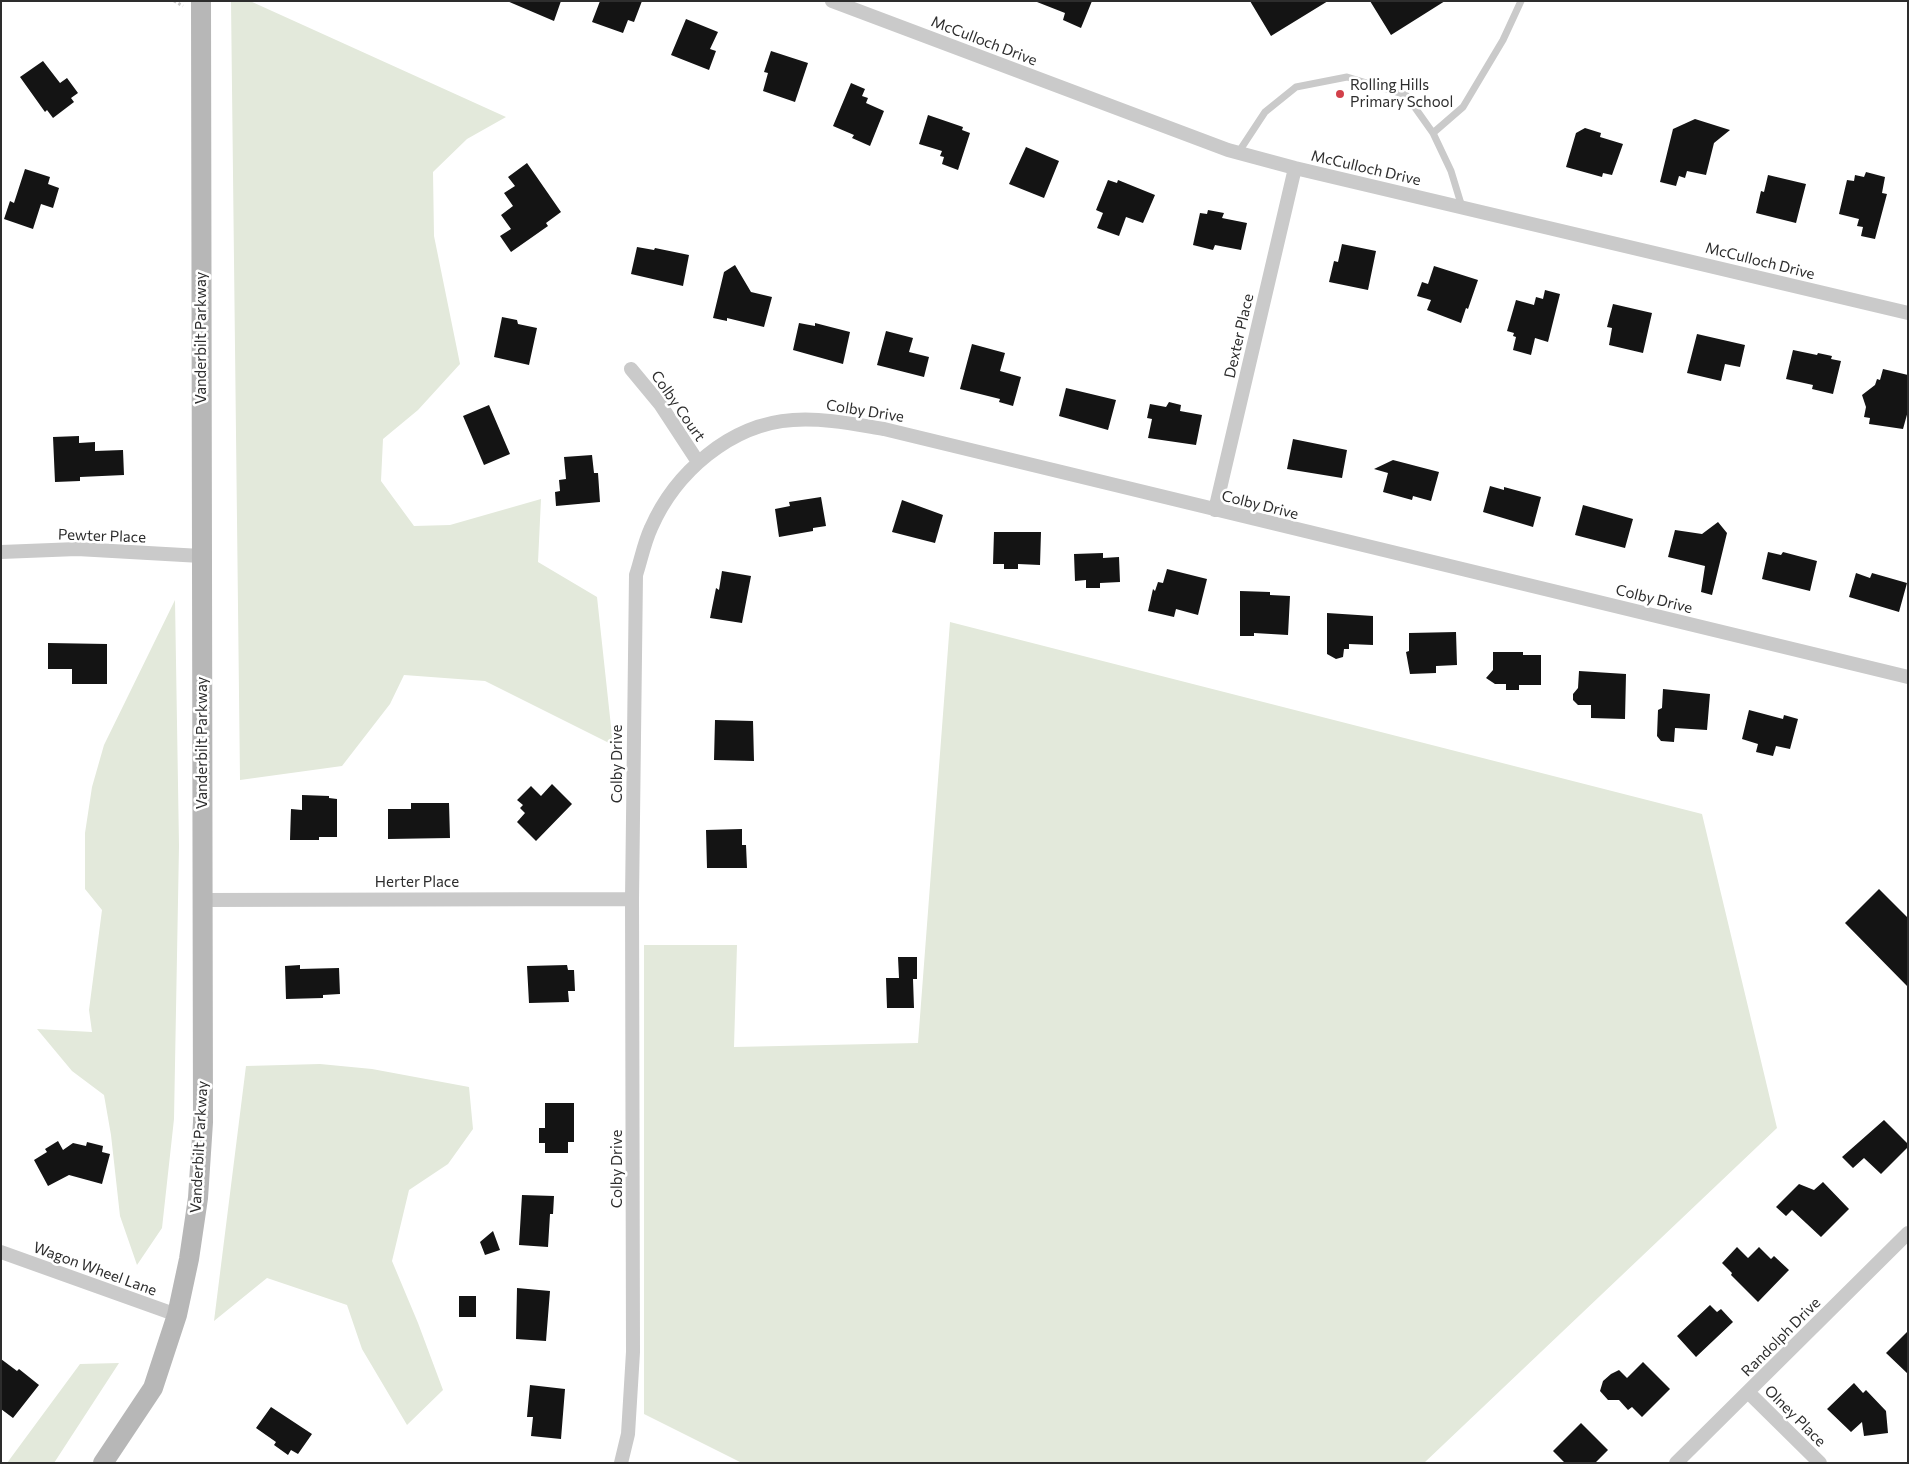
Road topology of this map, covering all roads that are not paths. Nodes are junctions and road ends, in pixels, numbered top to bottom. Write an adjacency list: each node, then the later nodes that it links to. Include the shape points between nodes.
1 (201, 1): 13 (main road, Vanderbilt Parkway)
2 (832, 1): 5 (street, McCulloch Drive)
3 (1521, 1): 4 (lane, via 1503,40 1463,107)
4 (1433, 133): 5 (lane, via 1406,95 1347,77 1296,87 1265,112); 7 (lane, via 1451,170)
5 (1238, 153): 6 (street, McCulloch Drive)
6 (1295, 168): 7 (street, McCulloch Drive); 11 (street, Dexter Place)
7 (1462, 206): 8 (street, McCulloch Drive)
8 (1908, 313)
9 (632, 369): 10 (street, Colby Court, via 660,404)
10 (698, 462): 11 (street, Colby Drive, via 736,437 763,427 791,420 834,420 979,450); 15 (street, Colby Drive, via 670,491 650,529 636,575)
11 (1215, 510): 14 (street, Colby Drive)
12 (1, 552): 13 (street, Pewter Place, via 77,549)
13 (201, 556): 16 (main road, Vanderbilt Parkway)
14 (1908, 677)
15 (632, 899): 16 (street, Herter Place); 22 (street, Colby Drive, via 633,1352 628,1434)
16 (202, 900): 19 (main road, Vanderbilt Parkway, via 203,1122 198,1198)
17 (1908, 1234): 20 (street, Randolph Drive)
18 (1, 1252): 19 (street, Wagon Wheel Lane)
19 (177, 1316): 21 (main road, Vanderbilt Parkway, via 153,1388)
20 (1748, 1392): 23 (street, Randolph Drive); 24 (street, Olney Place)
21 (103, 1463)
22 (621, 1463)
23 (1676, 1463)
24 (1820, 1463)

